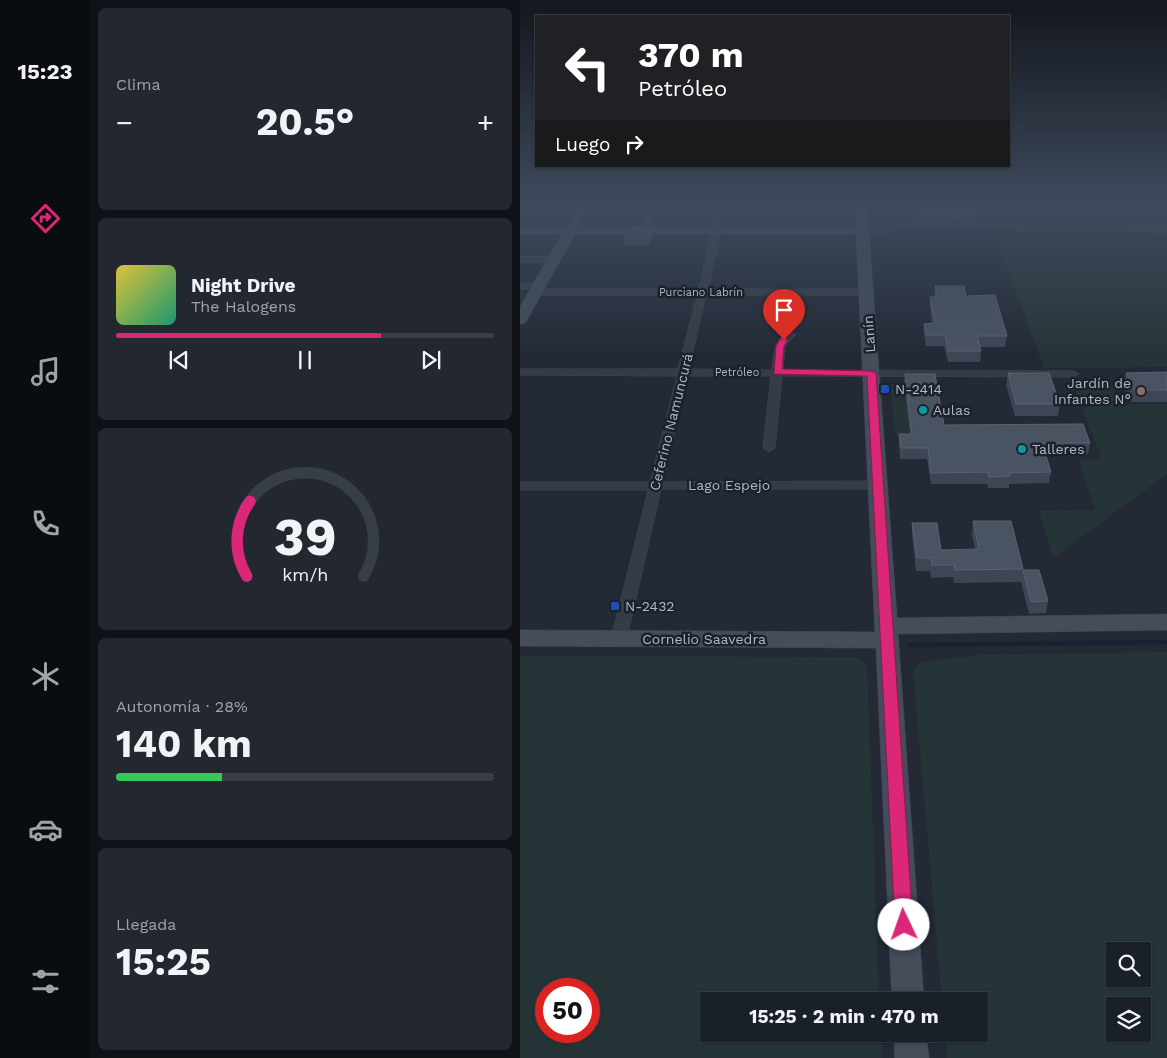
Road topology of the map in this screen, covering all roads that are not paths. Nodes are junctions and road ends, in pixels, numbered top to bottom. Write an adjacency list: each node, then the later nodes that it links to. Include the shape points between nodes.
1 (556, 255): 5 (main road)
2 (712, 255): 8 (street, Ceferino Namuncurá)
3 (864, 255): 9 (main road, Lanín)
4 (520, 259): 5 (street)
5 (554, 259): 7 (main road)
6 (520, 286): 7 (street, Purciano Labrín)
7 (538, 289): 8 (street, Purciano Labrín); 10 (main road)
8 (703, 292): 9 (street, Purciano Labrín); 13 (street, Ceferino Namuncurá)
9 (866, 292): 15 (main road, Lanín)
10 (520, 320)
11 (791, 335): 14 (street, via 780,344)
12 (520, 372): 13 (street, Petróleo)
13 (684, 372): 14 (street, Petróleo); 18 (street, Ceferino Namuncurá)
14 (777, 372): 15 (street, Petróleo); 17 (street)
15 (871, 373): 16 (street, Petróleo); 19 (main road, Lanín)
16 (1074, 374)
17 (769, 448)
18 (656, 485): 19 (street, Lago Espejo); 20 (street, Lago Espejo); 24 (street, Ceferino Namuncurá)
19 (878, 485): 22 (main road, Lanín)
20 (520, 486)
21 (1167, 622): 22 (main road, Cornelio Saavedra)
22 (887, 633): 24 (main road, Cornelio Saavedra); 25 (main road, Lanín)
23 (520, 638): 24 (main road, Cornelio Saavedra)
24 (619, 638)
25 (907, 992)
26 (911, 1042): 27 (main road)
27 (912, 1058)

